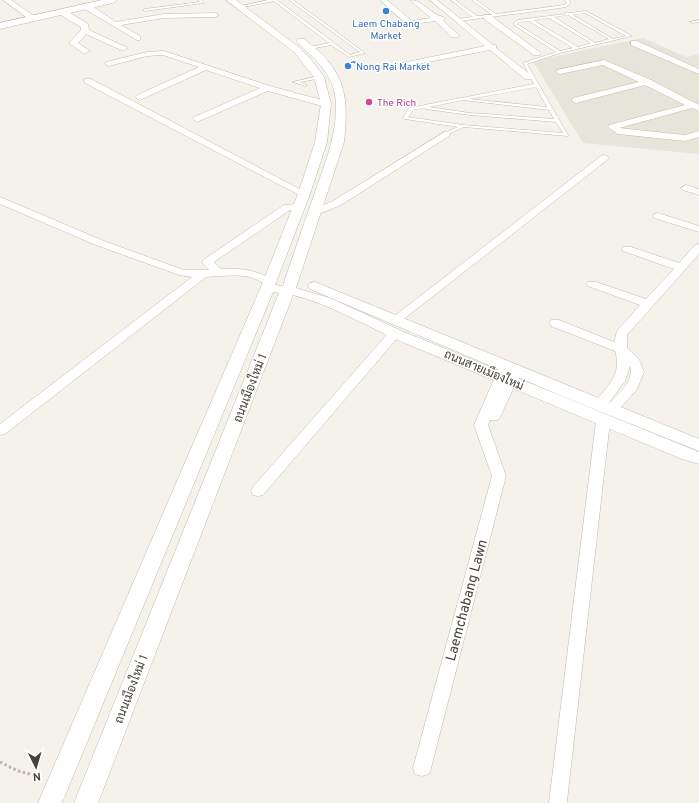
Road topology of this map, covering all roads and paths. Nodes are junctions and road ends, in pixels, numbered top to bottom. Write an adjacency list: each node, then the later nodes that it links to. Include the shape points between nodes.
1 (22, 0): 12 (street)
2 (97, 0): 26 (street)
3 (113, 0): 17 (street)
4 (200, 0): 20 (lane, via 202,3)
5 (230, 0): 15 (street)
6 (274, 0): 15 (lane); 43 (lane)
7 (291, 0): 43 (lane, via 363,53 349,56)
8 (433, 0): 31 (street)
9 (453, 0): 29 (lane)
10 (474, 0): 25 (lane)
11 (567, 0): 18 (lane, via 569,3)
12 (8, 1): 16 (street); 26 (street)
13 (409, 1): 14 (street); 30 (street)
14 (386, 2): 30 (street, via 410,23)
15 (245, 4): 47 (street, ถนนเมืองใหม่ 1); 57 (street, ถนนเมืองใหม่ 1, via 255,19 297,50)
16 (0, 5)
17 (86, 6): 21 (street); 36 (street)
18 (565, 6): 19 (lane); 22 (lane)
19 (557, 7): 23 (lane); 25 (lane)
20 (145, 10)
21 (62, 12): 26 (street); 38 (street, via 85,26)
22 (577, 13): 23 (lane); 41 (lane, via 586,12 630,36)
23 (568, 14): 28 (lane); 41 (lane)
24 (215, 15): 36 (street, via 164,16)
25 (495, 16): 27 (lane)
26 (31, 17): 34 (street); 37 (street)
27 (487, 17): 29 (lane); 51 (street)
28 (550, 17): 32 (lane); 44 (lane)
29 (477, 18): 31 (lane)
30 (437, 19): 31 (street); 39 (street)
31 (457, 19): 45 (street)
32 (530, 20): 48 (lane); 50 (lane, via 518,21 515,24)
33 (699, 21): 35 (lane)
34 (0, 22)
35 (692, 22)
36 (114, 24): 40 (street)
37 (0, 26)
38 (85, 31): 46 (street); 49 (street, via 73,43)
39 (455, 35)
40 (137, 38)
41 (613, 40): 44 (lane)
42 (634, 43): 56 (street)
43 (332, 44): 47 (lane)
44 (595, 44): 48 (lane)
45 (493, 47): 53 (street); 58 (street)
46 (124, 48)
47 (310, 48): 82 (street, ถนนเมืองใหม่ 1, via 333,76 340,93 341,117 338,142)
48 (577, 48): 50 (lane)
49 (86, 51)
50 (559, 52): 62 (lane, via 525,63)
51 (537, 53)
52 (109, 64): 54 (street, via 164,52)
53 (397, 66)
54 (206, 67): 63 (street); 64 (street)
55 (560, 72): 60 (street, via 604,62)
56 (699, 72)
57 (318, 77): 61 (lane, via 296,82); 67 (street, ถนนเมืองใหม่ 1)
58 (528, 77)
59 (88, 81): 79 (street)
60 (648, 82): 66 (street); 69 (street)
61 (305, 85)
62 (537, 85): 65 (lane); 70 (lane)
63 (267, 88): 67 (street); 71 (street)
64 (140, 97)
65 (459, 100): 68 (lane); 70 (lane)
66 (576, 100)
67 (326, 104): 79 (street, ถนนเมืองใหม่ 1, via 321,142)
68 (420, 107): 72 (lane); 73 (lane, via 411,109 405,118)
69 (696, 107): 75 (street, via 612,127 618,131 685,138)
70 (550, 109): 72 (lane)
71 (197, 119)
72 (558, 122): 73 (lane, via 566,135)
73 (463, 126): 74 (lane)
74 (446, 134): 82 (street, via 337,203)
75 (699, 134)
76 (604, 158): 95 (street)
77 (686, 188): 78 (street)
78 (699, 192)
79 (304, 194): 81 (street, ถนนเมืองใหม่ 1)
80 (0, 200): 89 (street, via 100,243 168,268 183,273)
81 (299, 207): 88 (street, via 288,207 207,262); 90 (street, ถนนเมืองใหม่ 1)
82 (316, 212): 92 (street, ถนนเมืองใหม่ 1)
83 (658, 216): 84 (street)
84 (699, 229)
85 (699, 247): 87 (street)
86 (628, 249): 87 (street)
87 (680, 267): 93 (street)
88 (218, 273): 89 (street); 90 (street, via 254,274)
89 (204, 274): 99 (street)
90 (270, 283): 92 (street, ถนนสายเมืองใหม่); 105 (street, ถนนเมืองใหม่ 1)
91 (592, 284): 93 (street)
92 (290, 285): 95 (street, ถนนสายเมืองใหม่, via 304,293); 108 (street, ถนนเมืองใหม่ 1)
93 (648, 304): 96 (street, via 621,334)
94 (555, 324): 96 (street)
95 (396, 327): 97 (street, ถนนสายเมืองใหม่); 102 (street)
96 (620, 349): 98 (street, via 635,362 638,372 632,386)
97 (508, 374): 98 (street, ถนนสายเมืองใหม่); 104 (street, Laemchabang Lawn, via 485,433 499,476)
98 (605, 412): 100 (street, ถนนสายเมืองใหม่); 101 (street, ถนนสายเมืองใหม่, via 688,455); 106 (street)
99 (0, 431)
100 (699, 445)
101 (699, 458)
102 (258, 490)
103 (0, 762): 105 (path, via 18,771)
104 (422, 768)
105 (59, 782): 107 (street, ถนนเมืองใหม่ 1)
106 (558, 801)
107 (50, 803)
108 (86, 803)

